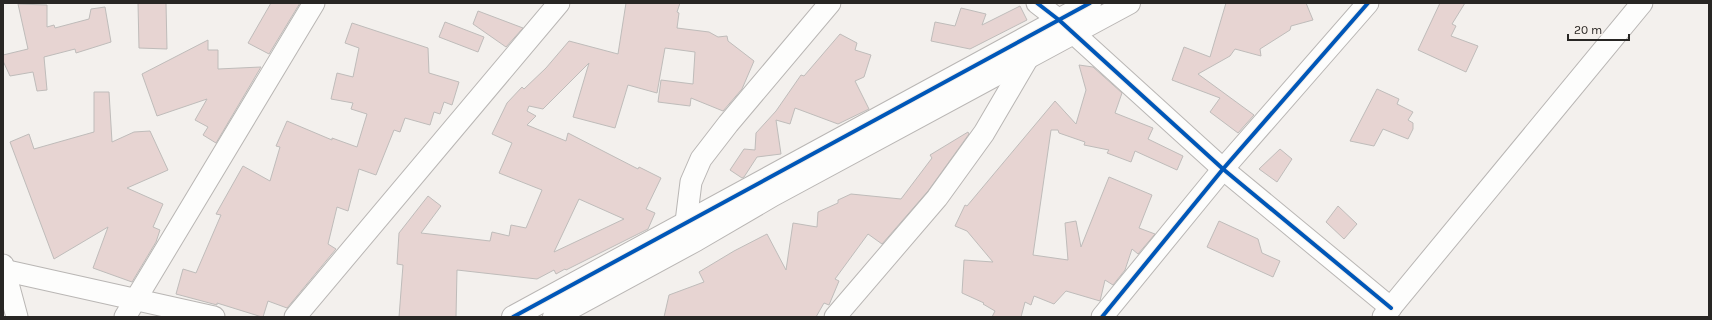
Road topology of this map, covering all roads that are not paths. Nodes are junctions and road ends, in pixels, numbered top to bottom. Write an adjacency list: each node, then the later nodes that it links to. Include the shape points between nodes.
1 (314, 3): 14 (street)
2 (559, 3): 19 (street)
3 (830, 3): 12 (street, via 701,159 691,182)
4 (1037, 3): 9 (street)
5 (1090, 3): 9 (street)
6 (1129, 3): 9 (street)
7 (1368, 3): 11 (street)
8 (1642, 3): 15 (street)
9 (1066, 27): 10 (street); 11 (street); 12 (street)
10 (1028, 58): 21 (street, via 773,195); 22 (street, via 984,133 937,198)
11 (1223, 169): 15 (street); 23 (street)
12 (686, 222): 20 (street)
13 (4, 268): 14 (street); 16 (street)
14 (135, 299): 17 (street); 18 (street)
15 (1387, 312)
16 (17, 317)
17 (125, 317)
18 (214, 317)
19 (295, 317)
20 (513, 317)
21 (554, 317)
22 (835, 317)
23 (1102, 317)

